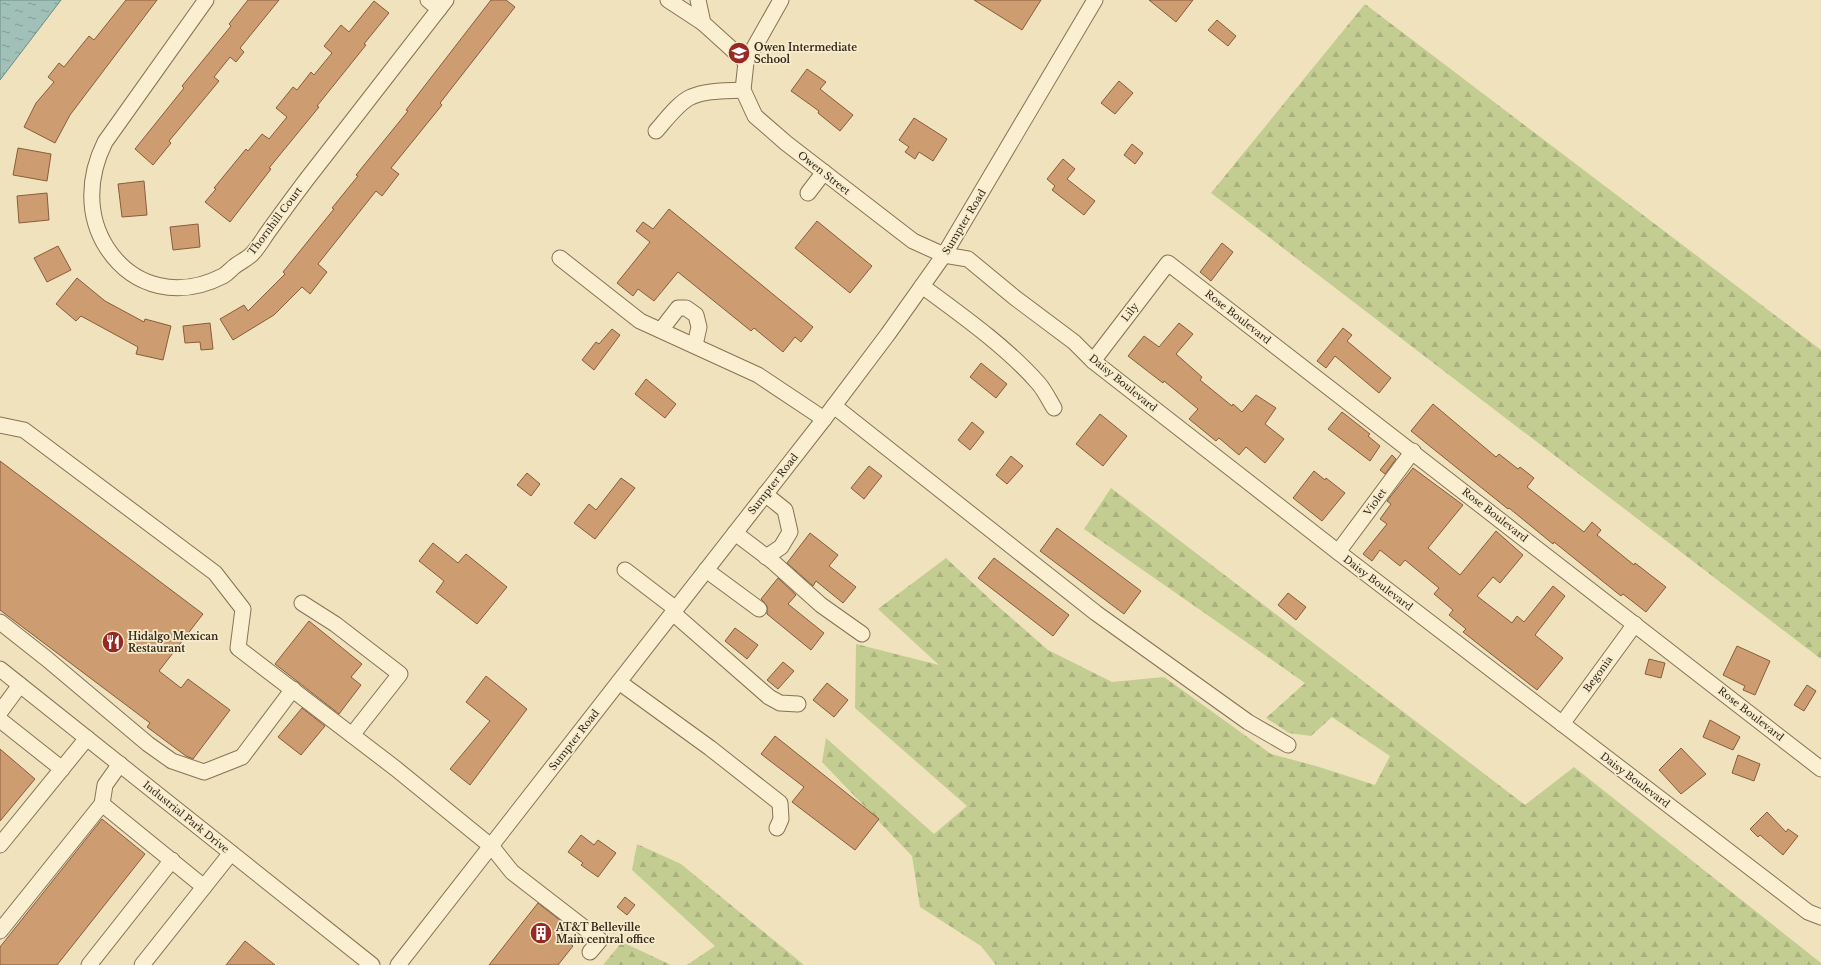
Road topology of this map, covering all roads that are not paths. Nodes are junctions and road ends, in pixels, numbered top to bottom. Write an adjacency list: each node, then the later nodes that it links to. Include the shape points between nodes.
1 (206, 0): 6 (street, Thornhill Court, via 105,142 93,172 93,210 104,242 113,256 141,280 168,288 198,286 225,275 252,254)
2 (668, 0): 7 (street)
3 (698, 0): 7 (street)
4 (781, 0): 8 (street)
5 (1095, 0): 13 (street, Sumpter Road)
6 (438, 3)
7 (703, 23): 8 (street)
8 (746, 62): 9 (street, Owen Street)
9 (744, 90): 10 (street, via 711,92 691,97); 11 (street, Owen Street, via 754,116)
10 (656, 131)
11 (824, 172): 12 (street); 13 (street, Owen Street, via 913,241)
12 (808, 193)
13 (944, 255): 16 (street, Sumpter Road); 19 (street, Daisy Boulevard, via 968,259 1074,342)
14 (560, 258): 17 (street, via 640,321)
15 (1168, 263): 19 (street, Lily); 24 (street, Rose Boulevard)
16 (922, 286): 20 (street, Sumpter Road); 21 (street, via 972,323 1022,367 1040,385)
17 (662, 330): 18 (street); 18 (street, via 678,308 686,308 696,315 699,328)
18 (695, 345): 22 (street, via 758,375)
19 (1093, 361): 27 (street, Daisy Boulevard)
20 (834, 406): 22 (street, Sumpter Road); 47 (street, via 1096,613 1248,722)
21 (1054, 408)
22 (824, 419): 25 (street, Sumpter Road)
23 (0, 426): 40 (street, via 24,430 215,573 243,609 238,648)
24 (1413, 451): 27 (street, Violet); 35 (street, Rose Boulevard)
25 (765, 494): 26 (street, Sumpter Road); 28 (street, via 785,510 790,532 781,547)
26 (735, 533): 28 (street); 30 (street, Sumpter Road)
27 (1338, 552): 44 (street, Daisy Boulevard)
28 (766, 557): 36 (street, via 821,605)
29 (625, 570): 33 (street)
30 (706, 570): 32 (street); 33 (street, Sumpter Road)
31 (302, 604): 45 (street, via 335,624 400,674)
32 (759, 609)
33 (674, 611): 38 (street, Sumpter Road); 41 (street, via 769,696 780,703)
34 (0, 622): 40 (street, via 148,744 172,761 204,772 242,756)
35 (1635, 624): 44 (street, Begonia); 50 (street, Rose Boulevard)
36 (862, 634)
37 (0, 669): 39 (street, Industrial Park Drive)
38 (619, 682): 52 (street, via 780,803 781,819); 54 (street, Sumpter Road)
39 (20, 685): 42 (street); 46 (street, Industrial Park Drive)
40 (292, 689): 45 (street)
41 (798, 704)
42 (0, 712)
43 (0, 720): 49 (street)
44 (1562, 724): 58 (street, Daisy Boulevard, via 1808,912)
45 (352, 735): 54 (street)
46 (87, 738): 48 (street, Industrial Park Drive); 49 (street)
47 (1288, 745)
48 (120, 764): 51 (street, via 104,785); 55 (street, Industrial Park Drive)
49 (62, 769): 53 (street)
50 (1821, 769)
51 (102, 804): 56 (street); 59 (street)
52 (777, 828)
53 (0, 845)
54 (492, 847): 60 (street, via 512,872 600,940); 64 (street, Sumpter Road)
55 (231, 853): 57 (street); 63 (street, Industrial Park Drive)
56 (172, 860): 57 (street); 62 (street)
57 (204, 887): 61 (street)
58 (1817, 915)
59 (0, 931)
60 (590, 952)
61 (148, 963)
62 (89, 965)
63 (372, 965)
64 (398, 965)

